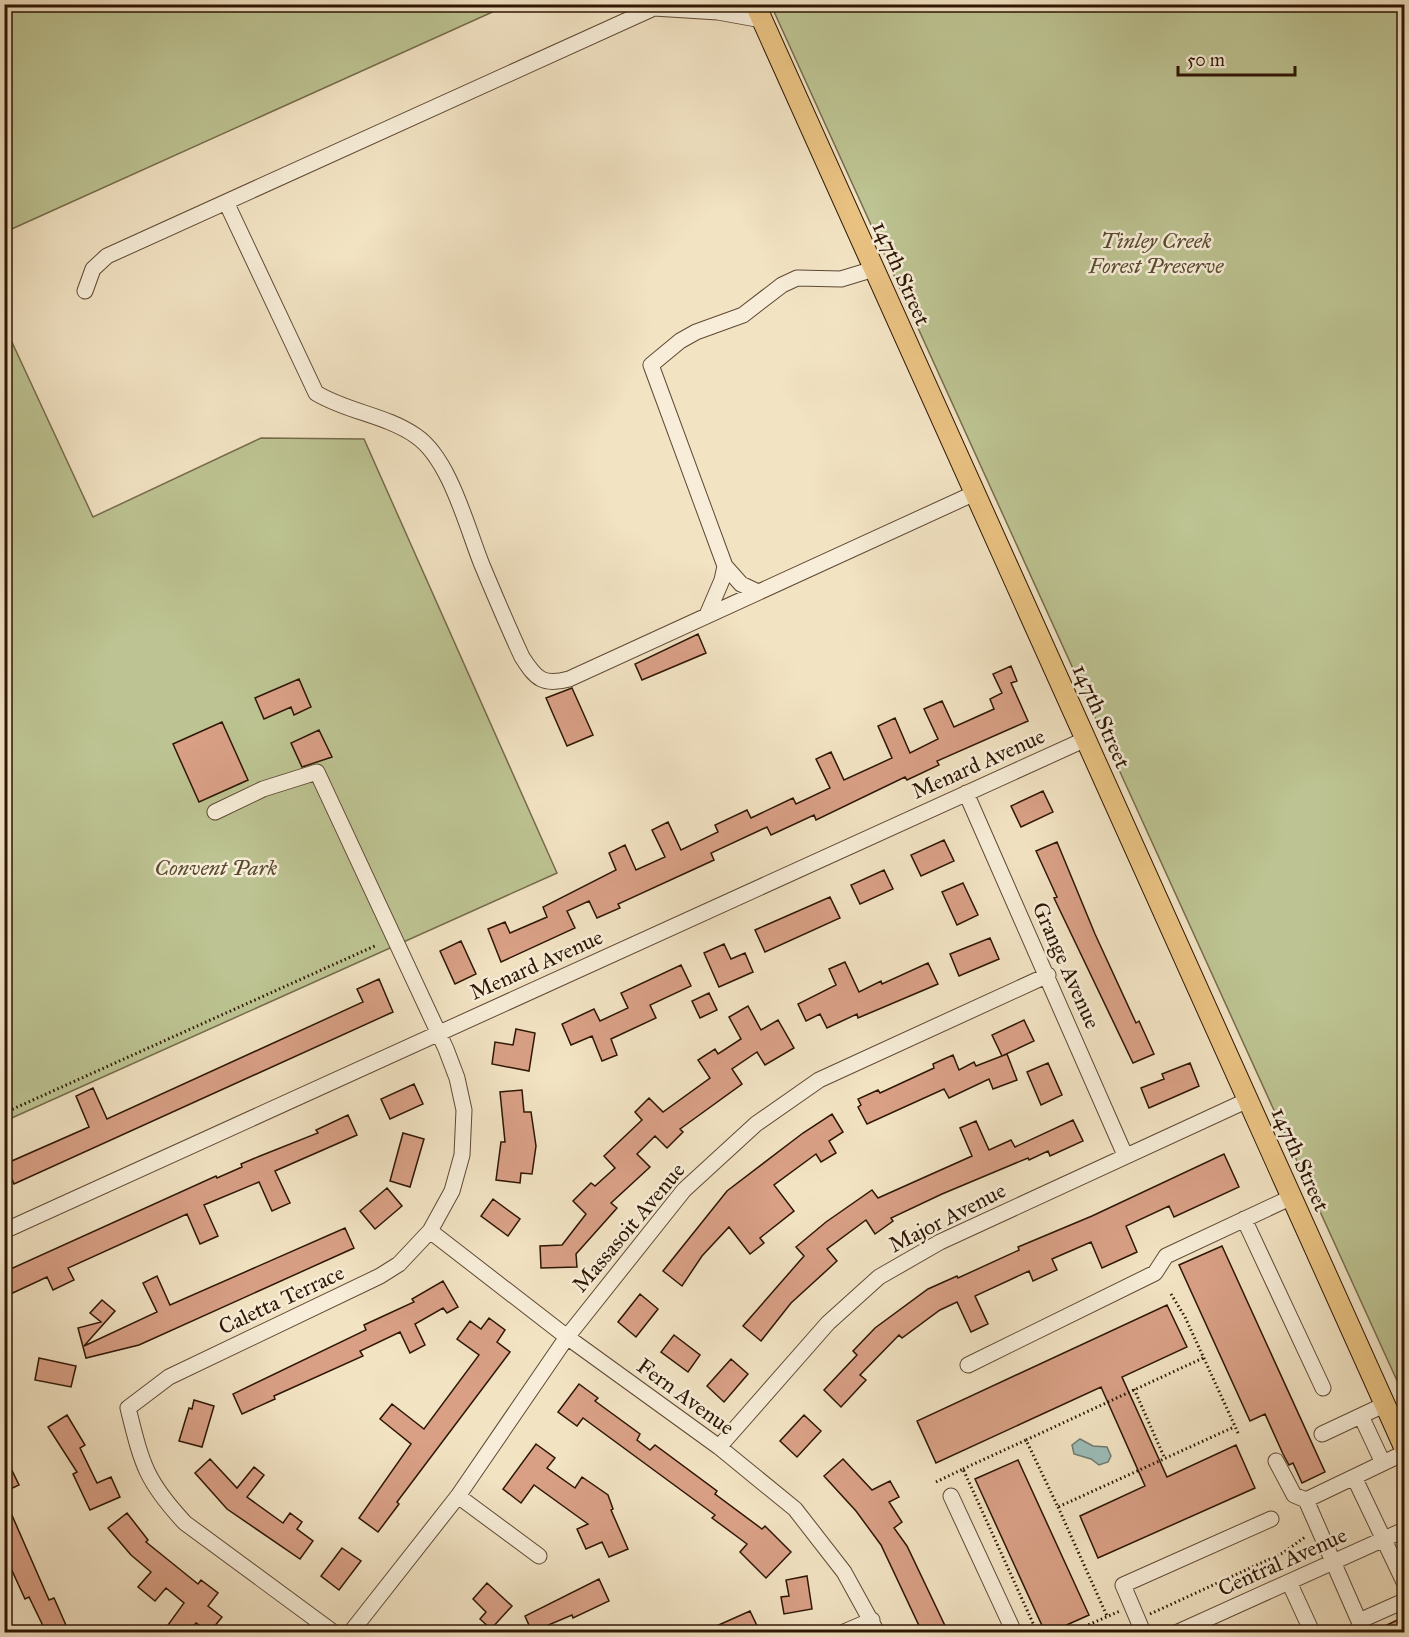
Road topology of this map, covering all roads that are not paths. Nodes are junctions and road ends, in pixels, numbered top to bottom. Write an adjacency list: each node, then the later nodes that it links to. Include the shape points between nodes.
1 (656, 6): 2 (street); 3 (street)
2 (758, 12): 4 (main road, 147th Street)
3 (226, 202): 5 (street, via 107,256 93,269); 9 (street, via 316,393 334,404 401,427 435,456 532,672 548,682 569,678)
4 (874, 269): 6 (main road, 147th Street); 7 (street, via 842,279 797,278 743,315 680,341 651,365)
5 (85, 291)
6 (975, 494): 8 (street); 10 (main road, 147th Street)
7 (724, 566): 8 (street, via 741,584); 9 (street, via 723,580)
8 (758, 592): 9 (street)
9 (707, 615)
10 (1086, 739): 11 (street, Menard Avenue); 15 (main road, 147th Street)
11 (966, 793): 13 (street, Grange Avenue); 14 (street, Menard Avenue)
12 (214, 812): 14 (street, Caletta Terrace, via 262,789 316,772)
13 (1048, 975): 16 (street, Grange Avenue); 21 (street, Massasoit Avenue, via 819,1080 756,1124 684,1190)
14 (439, 1033): 19 (street, Menard Avenue); 20 (street, Caletta Terrace, via 457,1078 464,1124 457,1176)
15 (1248, 1100): 16 (street, Major Avenue); 17 (main road, 147th Street)
16 (1125, 1155): 28 (street, Major Avenue, via 930,1247 879,1277 828,1323)
17 (1292, 1197): 18 (street); 24 (main road, 147th Street)
18 (1244, 1219): 22 (street, via 1166,1256 1155,1273); 23 (street)
19 (4, 1231)
20 (430, 1231): 21 (street, Fern Avenue); 48 (street, Caletta Terrace, via 399,1264 380,1276 169,1377 128,1408 144,1470 167,1504 194,1529)
21 (567, 1337): 28 (street, Fern Avenue); 33 (street, Massasoit Avenue)
22 (968, 1365)
23 (1323, 1388)
24 (1386, 1404): 25 (street); 27 (main road, 147th Street)
25 (1361, 1416): 26 (street); 31 (street)
26 (1322, 1434)
27 (1403, 1438)
28 (719, 1447): 44 (street, Fern Avenue, via 795,1509 844,1572)
29 (1404, 1454): 31 (street)
30 (1276, 1461): 35 (street, via 1294,1495)
31 (1383, 1463): 32 (street)
32 (1354, 1477): 35 (street); 38 (street)
33 (458, 1496): 39 (street); 49 (street, Massasoit Avenue)
34 (951, 1496): 51 (street)
35 (1306, 1500): 40 (street)
36 (1271, 1519): 45 (street, via 1123,1585)
37 (1404, 1530): 38 (street, Central Avenue)
38 (1384, 1539): 40 (street, Central Avenue); 42 (street)
39 (538, 1556)
40 (1333, 1562): 41 (street, Central Avenue); 46 (street)
41 (1289, 1582): 47 (street, Central Avenue); 52 (street)
42 (1404, 1582)
43 (1404, 1601): 46 (street)
44 (875, 1626): 50 (street)
45 (1141, 1626)
46 (1360, 1627)
47 (1185, 1631)
48 (333, 1632)
49 (351, 1632)
50 (844, 1632)
51 (1014, 1632)
52 (1312, 1632)

